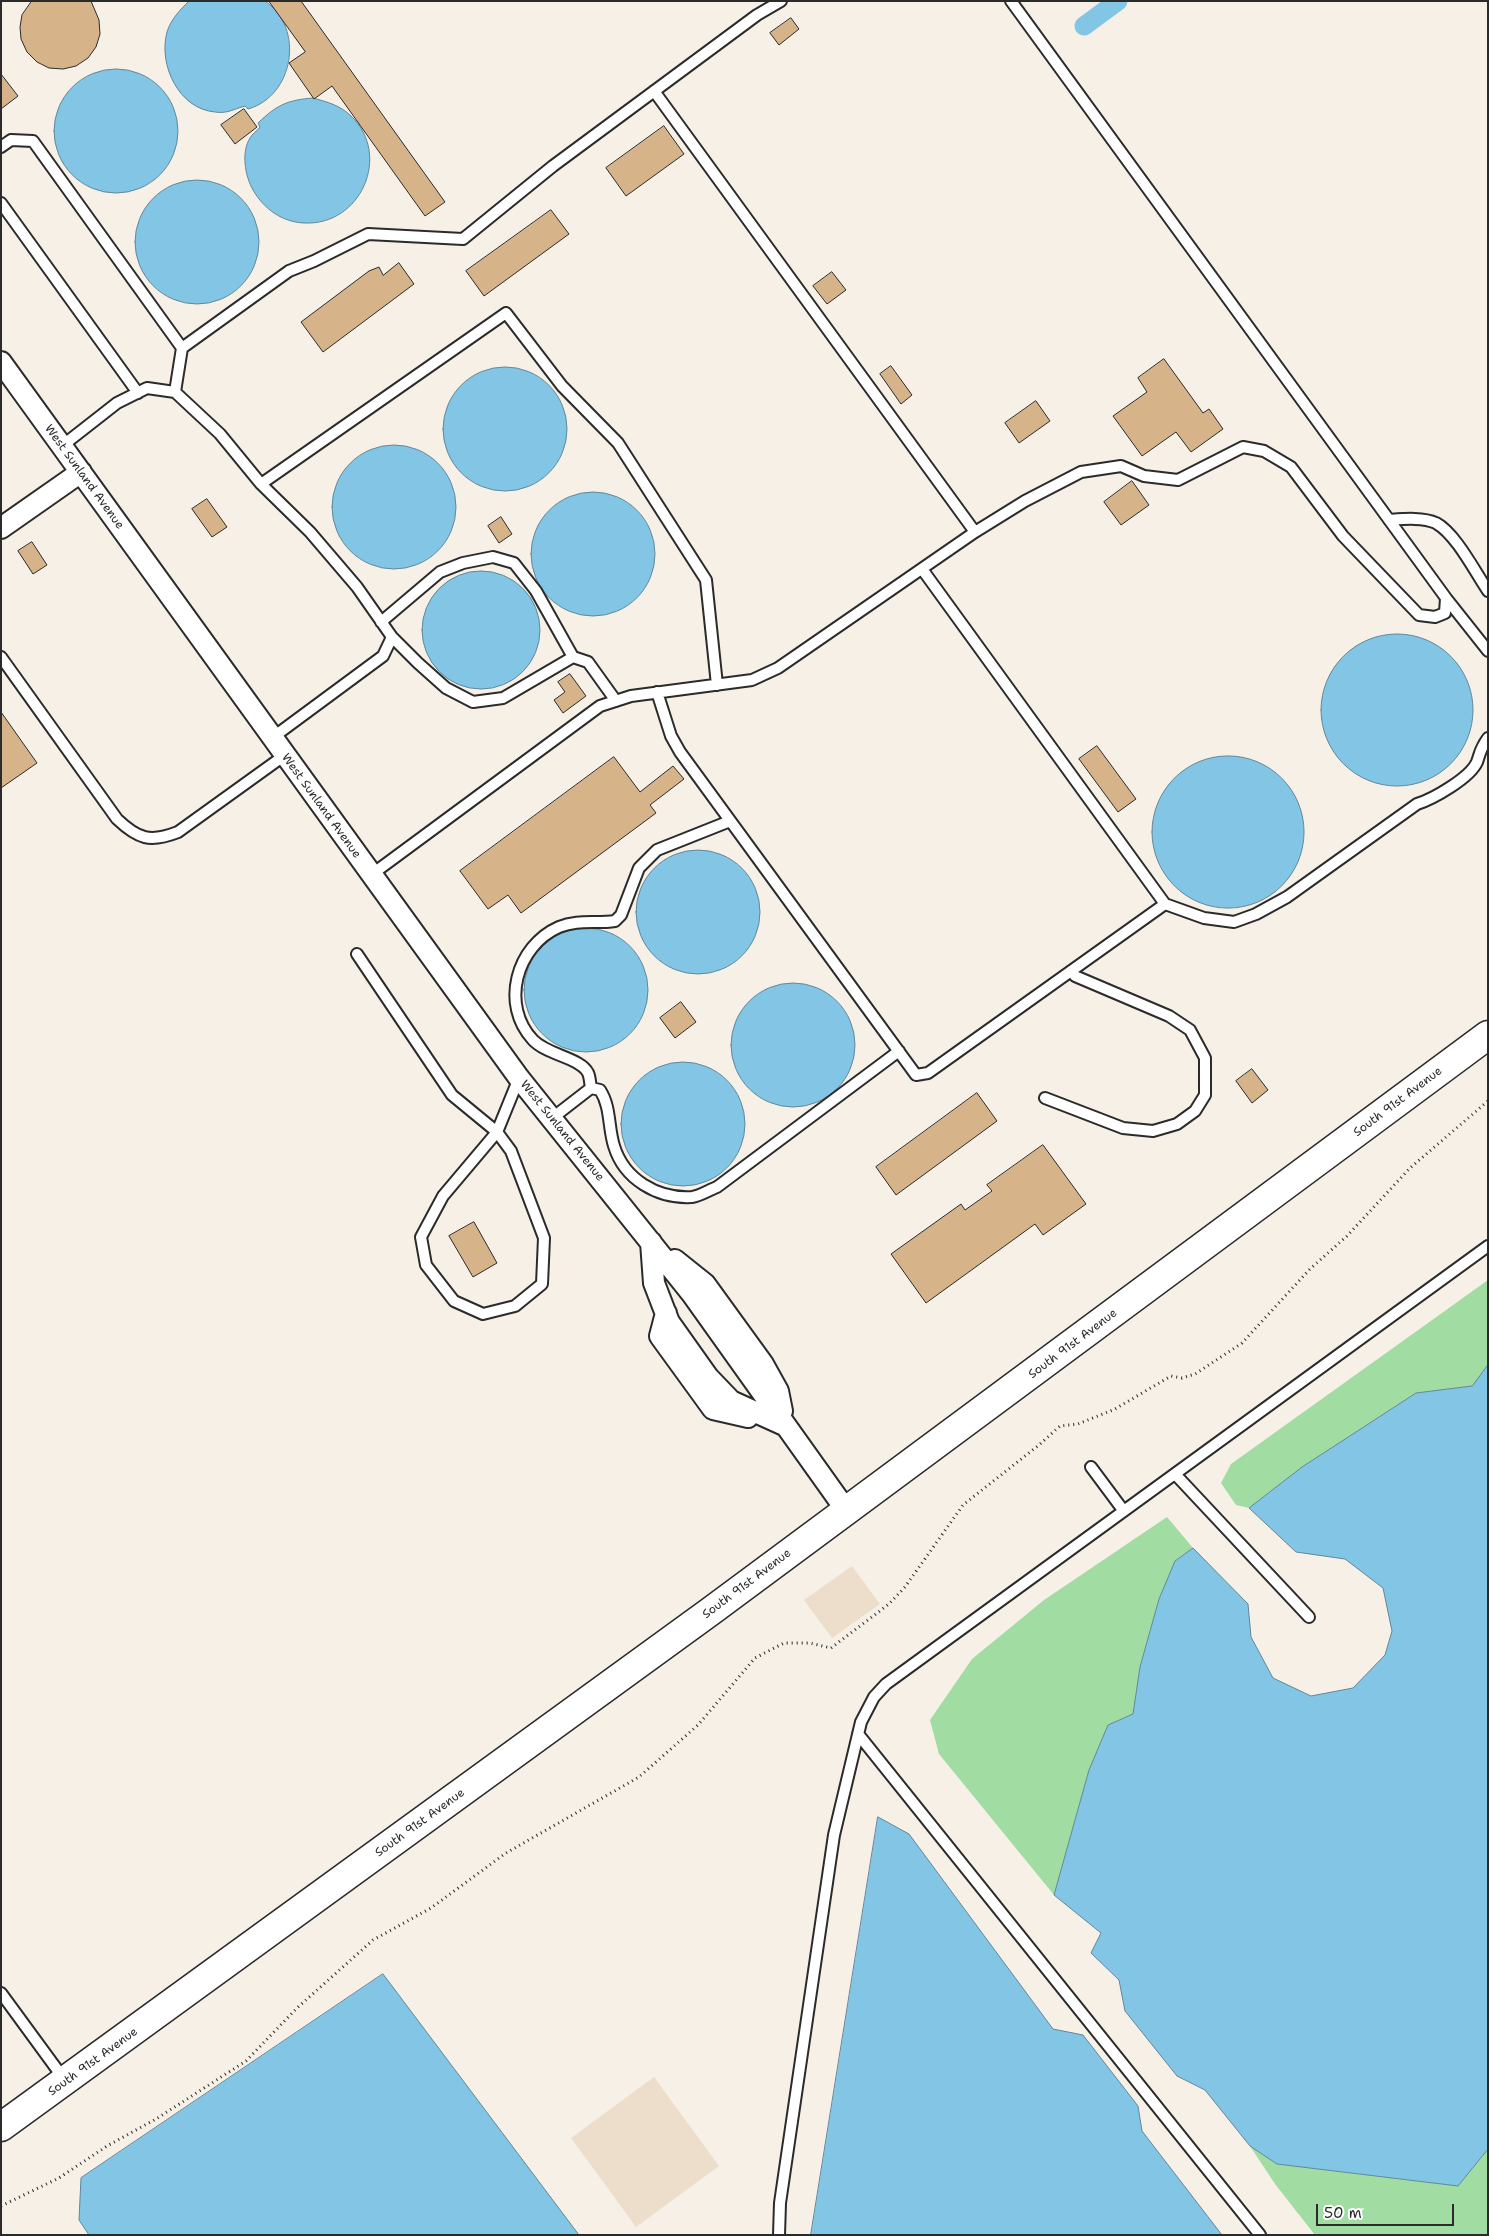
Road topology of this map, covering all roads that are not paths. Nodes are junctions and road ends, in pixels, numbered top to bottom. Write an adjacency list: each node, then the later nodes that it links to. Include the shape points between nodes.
1 (781, 1): 3 (lane, via 757,14)
2 (1011, 1): 13 (lane)
3 (654, 91): 6 (lane, via 553,166 463,239 368,234 289,271); 15 (lane)
4 (1, 147): 6 (lane, via 11,140 33,141)
5 (1, 203): 9 (lane)
6 (182, 348): 8 (lane)
7 (1, 362): 10 (street, West Sunland Avenue)
8 (175, 392): 9 (lane, via 147,388); 12 (lane, via 220,434)
9 (138, 393): 10 (lane, via 118,403)
10 (62, 446): 11 (street, West Sunland Avenue)
11 (81, 472): 14 (street); 27 (street, West Sunland Avenue)
12 (261, 484): 19 (lane, via 310,532 357,587); 24 (lane, via 506,313 562,386 618,443 706,580)
13 (1389, 520): 17 (lane, via 1435,523 1450,534); 18 (lane)
14 (1, 528)
15 (975, 532): 16 (lane); 18 (lane, via 1081,472 1121,466 1144,476 1178,480 1243,447 1264,451 1292,467 1343,536 1419,615 1435,617 1445,612)
16 (922, 569): 24 (lane, via 778,668 752,680); 32 (lane)
17 (1488, 591)
18 (1446, 598): 21 (lane)
19 (381, 622): 20 (lane); 23 (lane, via 440,572 493,557 514,563 536,591)
20 (392, 637): 23 (lane, via 446,688 473,702 503,698); 27 (lane, via 384,656)
21 (1488, 651)
22 (1, 657): 29 (lane, via 117,819 143,837 160,839 178,832)
23 (573, 657): 26 (lane, via 588,662)
24 (716, 685): 25 (lane)
25 (657, 692): 26 (lane); 30 (lane, via 671,736 680,752)
26 (616, 701): 31 (lane, via 600,706)
27 (272, 738): 29 (street, West Sunland Avenue)
28 (1488, 738): 32 (lane, via 1479,749 1477,762 1471,770 1441,793 1418,804 1287,897 1256,914 1234,922 1204,918)
29 (285, 755): 31 (street, West Sunland Avenue)
30 (730, 821): 36 (lane); 38 (lane, via 657,850 639,868 621,915 615,920 582,920 558,928 538,941 520,967 514,994 525,1029 542,1048 582,1065 588,1073)
31 (371, 874): 37 (street, West Sunland Avenue)
32 (1165, 904): 34 (lane)
33 (357, 954): 41 (lane, via 452,1095)
34 (1071, 971): 36 (lane, via 928,1073 916,1075); 39 (lane, via 1075,976 1169,1016 1190,1030 1205,1058 1205,1095 1195,1111 1177,1124 1153,1131 1123,1128)
35 (1488, 1035): 47 (main road, South 91st Avenue)
36 (898, 1051): 38 (lane, via 717,1187 693,1197 666,1194 645,1187 623,1168 614,1146 607,1101 600,1090)
37 (519, 1078): 40 (street, West Sunland Avenue); 41 (lane)
38 (591, 1088): 40 (lane)
39 (1045, 1098)
40 (551, 1118): 42 (street, West Sunland Avenue)
41 (497, 1132): 41 (lane, via 443,1196 421,1237 426,1264 454,1301 483,1314 515,1306 542,1284 544,1238 511,1151)
42 (651, 1242): 44 (street, West Sunland Avenue, via 705,1284 726,1312 778,1391); 44 (street, West Sunland Avenue, via 654,1283 669,1322 731,1401)
43 (1488, 1246): 46 (lane)
44 (784, 1425): 47 (street, West Sunland Avenue)
45 (1091, 1467): 48 (lane)
46 (1174, 1474): 48 (lane); 49 (lane)
47 (846, 1510): 52 (main road, South 91st Avenue)
48 (1123, 1510): 50 (lane, via 886,1684 874,1697)
49 (1309, 1617)
50 (858, 1734): 54 (lane, via 834,1835 780,2203); 55 (lane)
51 (1, 1993): 52 (lane)
52 (66, 2082): 53 (main road, South 91st Avenue)
53 (1, 2127)
54 (779, 2235)
55 (1260, 2235)

